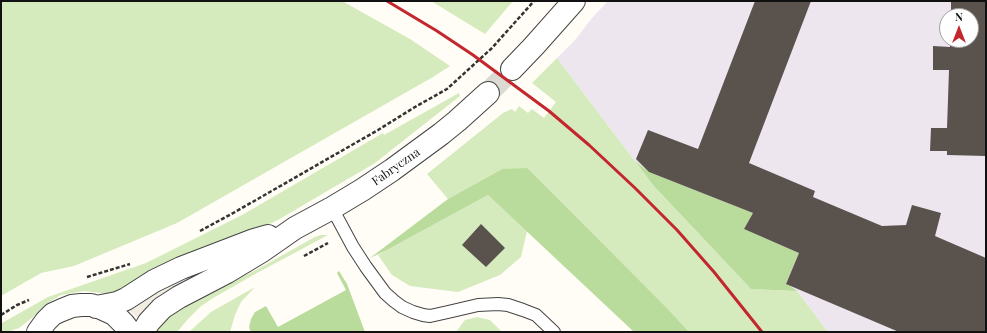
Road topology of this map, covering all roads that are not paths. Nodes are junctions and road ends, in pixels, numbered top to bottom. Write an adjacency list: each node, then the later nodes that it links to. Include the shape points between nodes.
1 (574, 1): 2 (street)
2 (512, 69)
3 (488, 93): 4 (street, Fabryczna, via 425,147)
4 (332, 208): 5 (street, Fabryczna); 10 (lane, via 366,267 402,307 430,316 478,305 508,305 536,315)
5 (296, 228): 6 (street, Fabryczna, via 254,240 181,268 126,299); 9 (street, Fabryczna, via 262,251 162,308)
6 (96, 307): 7 (street, via 81,305 62,310 53,314); 8 (street, via 114,314)
7 (38, 332)
8 (130, 332)
9 (143, 332)
10 (554, 332)

